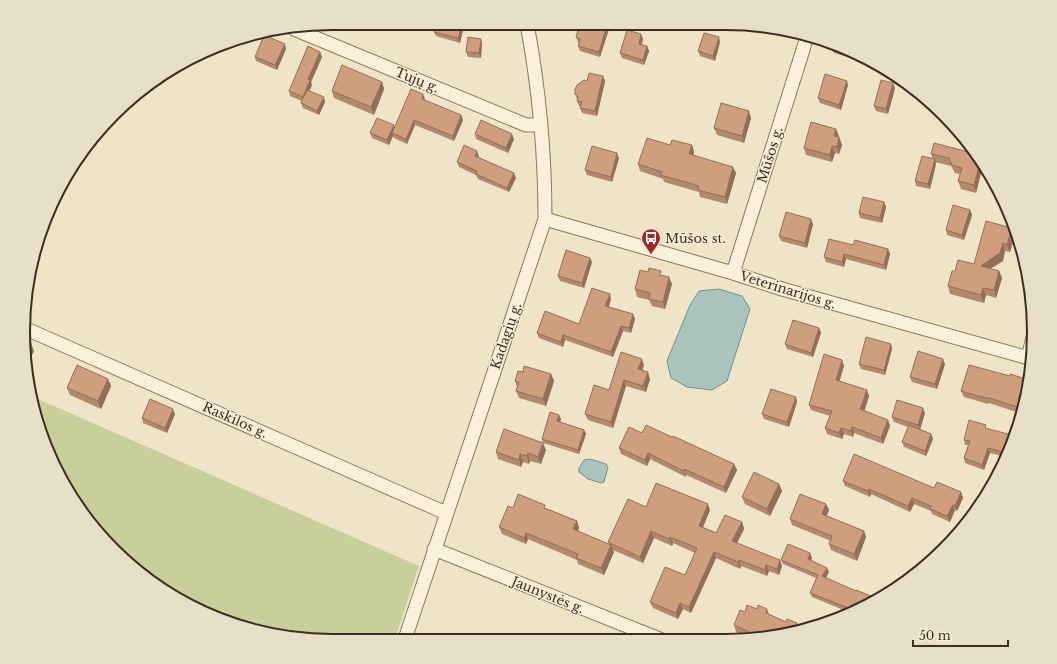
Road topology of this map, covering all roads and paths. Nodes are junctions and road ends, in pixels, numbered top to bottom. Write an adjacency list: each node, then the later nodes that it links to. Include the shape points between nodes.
1 (528, 30): 4 (street, Kadagių g.)
2 (302, 32): 4 (street, Tujų g., via 526,125)
3 (807, 41): 6 (street, Mūšos g.)
4 (541, 125): 5 (street, Kadagių g.)
5 (545, 219): 6 (street, Veterinarijos g.); 9 (street, Kadagių g.)
6 (733, 273): 8 (street, Veterinarijos g.)
7 (30, 331): 9 (street, Raskilos g.)
8 (1026, 357)
9 (446, 513): 10 (street, Kadagių g.)
10 (434, 549): 11 (street, Kadagių g.); 12 (street, Jaunystės g.)
11 (406, 634)
12 (647, 634)

